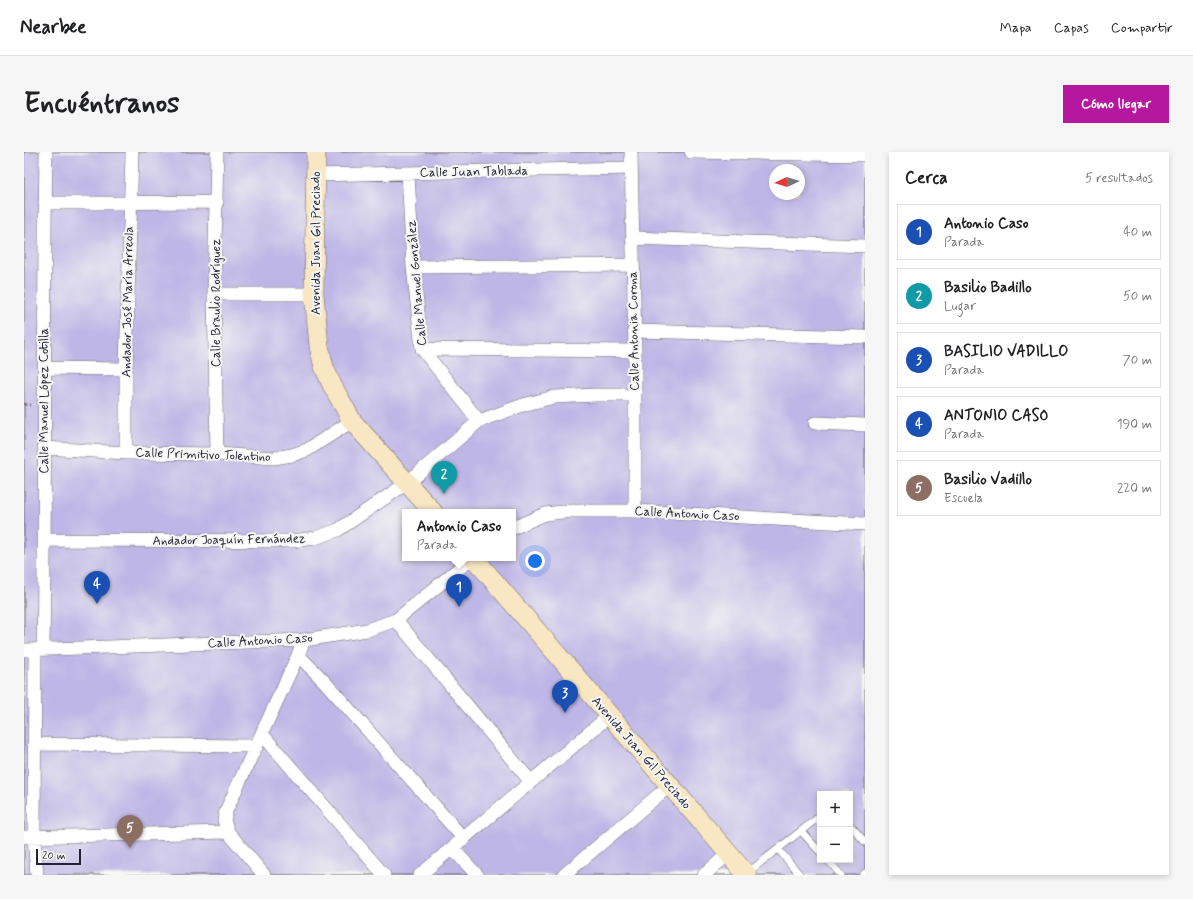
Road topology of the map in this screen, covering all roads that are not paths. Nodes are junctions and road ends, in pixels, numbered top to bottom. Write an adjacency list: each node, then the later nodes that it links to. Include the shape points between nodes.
1 (46, 152): 13 (street, Calle Manuel López Cotilla)
2 (132, 152): 11 (street, Andador José María Arreola)
3 (217, 152): 12 (street, Calle Braulio Rodríguez)
4 (316, 152): 10 (street, Avenida Juan Gil Preciado)
5 (631, 152): 8 (street, Calle Antonia Corona)
6 (691, 152): 7 (street)
7 (865, 155)
8 (631, 168): 9 (street, Calle Juan Tablada); 14 (street, Calle Antonia Corona)
9 (408, 173): 10 (street, Calle Juan Tablada); 17 (street, Calle Manuel González)
10 (316, 175): 19 (street, Avenida Juan Gil Preciado)
11 (130, 202): 12 (street); 13 (street); 25 (street, Andador José María Arreola)
12 (217, 202): 18 (street, Calle Braulio Rodríguez)
13 (45, 203): 24 (street, Calle Manuel López Cotilla)
14 (632, 238): 15 (street); 16 (street, Calle Antonia Corona)
15 (865, 246)
16 (633, 265): 17 (street); 20 (street, Calle Antonia Corona)
17 (413, 267): 22 (street, Calle Manuel González)
18 (214, 294): 19 (street); 33 (street, Calle Braulio Rodríguez)
19 (314, 294): 27 (street, Avenida Juan Gil Preciado, via 319,346 324,367)
20 (634, 331): 21 (street); 23 (street, Calle Antonia Corona)
21 (865, 337)
22 (422, 349): 23 (street); 28 (street, Calle Manuel González)
23 (634, 351): 26 (street, Calle Antonia Corona)
24 (44, 368): 25 (street); 31 (street, Calle Manuel López Cotilla)
25 (126, 369): 32 (street, Andador José María Arreola)
26 (635, 395): 28 (street, Andador Joaquín Fernández, via 554,397); 36 (street, Calle Antonia Corona)
27 (352, 421): 33 (street, Calle Primitivo Tolentino, via 307,450 292,455 274,458); 34 (street, Avenida Juan Gil Preciado)
28 (479, 421): 34 (street, Andador Joaquín Fernández)
29 (815, 423): 30 (street)
30 (865, 425)
31 (44, 448): 32 (street, Calle Primitivo Tolentino); 39 (street, Calle Manuel López Cotilla)
32 (126, 453): 33 (street, Calle Primitivo Tolentino)
33 (218, 454)
34 (407, 483): 35 (street, Avenida Juan Gil Preciado); 39 (street, Andador Joaquín Fernández, via 338,530 292,542)
35 (430, 509)
36 (635, 511): 37 (street, Calle Antonio Caso); 38 (street, Calle Antonio Caso, via 571,511 545,514)
37 (865, 524)
38 (516, 527)
39 (45, 540): 44 (street, Calle Manuel López Cotilla)
40 (469, 561): 42 (street, Calle Antonio Caso)
41 (476, 561): 46 (street, Avenida Juan Gil Preciado)
42 (396, 620): 43 (street, Calle Antonio Caso, via 367,630); 50 (street)
43 (304, 640): 44 (street, Calle Antonio Caso); 45 (street)
44 (34, 650): 48 (street, Calle Manuel López Cotilla)
45 (298, 656): 47 (street); 57 (street, via 324,681)
46 (609, 716): 50 (street); 51 (street, Avenida Juan Gil Preciado)
47 (262, 734): 49 (street); 66 (street)
48 (34, 744): 49 (street); 56 (street, Calle Manuel López Cotilla)
49 (257, 746): 53 (street, via 226,811)
50 (531, 782): 57 (street)
51 (669, 786): 62 (street, Avenida Juan Gil Preciado); 69 (street)
52 (817, 818): 55 (lane)
53 (226, 826): 56 (street); 65 (street)
54 (852, 827): 58 (lane)
55 (802, 831): 60 (lane); 61 (lane)
56 (29, 837): 64 (street, Calle Manuel López Cotilla)
57 (464, 838): 59 (street)
58 (865, 842)
59 (452, 848): 67 (street); 68 (street)
60 (817, 848)
61 (778, 849): 71 (lane); 72 (lane)
62 (728, 854): 70 (street); 71 (street, Avenida Juan Gil Preciado)
63 (831, 863): 73 (lane)
64 (37, 875)
65 (264, 875)
66 (384, 875)
67 (420, 875)
68 (477, 875)
69 (564, 875)
70 (704, 875)
71 (746, 875)
72 (800, 875)
73 (841, 875)

